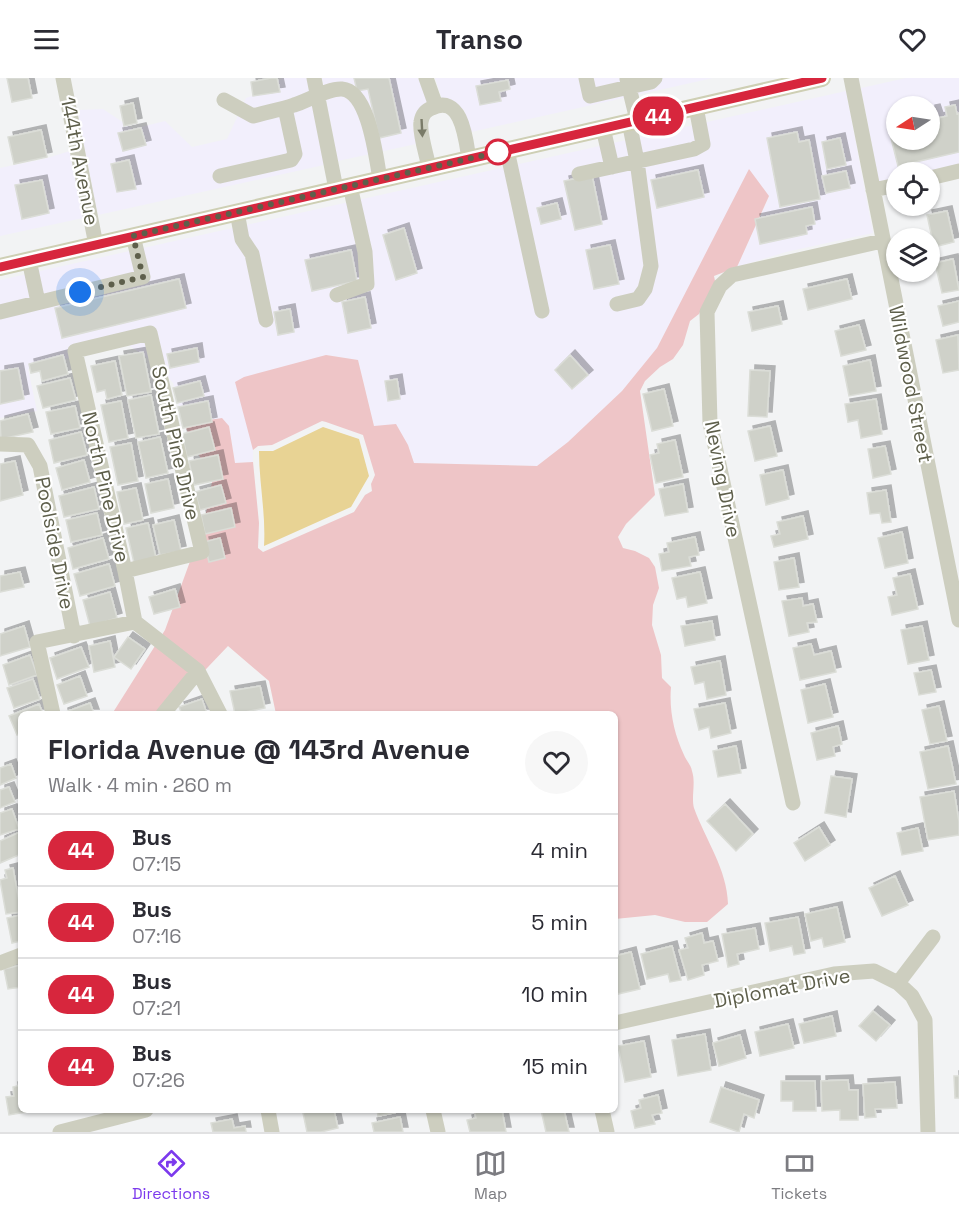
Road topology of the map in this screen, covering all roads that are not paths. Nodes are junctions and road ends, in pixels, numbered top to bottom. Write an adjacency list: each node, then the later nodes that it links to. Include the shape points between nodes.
1 (63, 78): 32 (street, 144th Avenue)
2 (314, 78): 9 (street)
3 (426, 78): 11 (street)
4 (586, 78): 8 (street, via 590,96)
5 (655, 78): 8 (street, via 651,82)
6 (822, 78): 12 (main road)
7 (851, 78): 28 (street, Wildwood Street)
8 (628, 83): 14 (street)
9 (318, 97): 13 (street); 25 (street, via 344,89 359,100 368,120); 27 (street)
10 (224, 100): 13 (street, via 253,116)
11 (436, 106): 17 (street, via 448,107 458,115); 20 (street, one-way to 20, via 425,113 420,125)
12 (696, 107): 14 (main road); 18 (street, via 703,144)
13 (285, 108): 23 (street, via 295,154 291,160)
14 (633, 121): 15 (main road); 18 (street)
15 (603, 128): 16 (main road); 19 (street)
16 (507, 150): 17 (main road); 38 (street)
17 (469, 159): 20 (main road)
18 (638, 161): 19 (street); 37 (street, via 651,266 639,299)
19 (612, 167): 22 (street)
20 (429, 168): 25 (main road)
21 (959, 171): 24 (street)
22 (579, 174)
23 (220, 176)
24 (940, 176)
25 (380, 179): 27 (main road)
26 (886, 187): 28 (street)
27 (343, 188): 29 (main road); 35 (street, via 365,252 367,284)
28 (873, 190): 31 (street, Wildwood Street)
29 (237, 212): 30 (main road); 40 (street, via 242,239 252,254)
30 (133, 236): 32 (main road); 36 (street, via 143,277)
31 (882, 241): 44 (street, Wildwood Street); 51 (street, Neving Drive, via 732,275 720,286 707,312 710,423)
32 (96, 245): 33 (main road)
33 (29, 260): 34 (main road); 36 (street)
34 (0, 267)
35 (338, 295)
36 (38, 302): 39 (street)
37 (617, 304)
38 (542, 311)
39 (0, 312)
40 (266, 320)
41 (150, 333): 43 (street, North Pine Drive, via 75,351); 43 (street, South Pine Drive, via 202,552)
42 (0, 444): 46 (street, Poolside Drive, via 28,445 40,466)
43 (125, 571): 45 (street, North Pine Drive)
44 (959, 620)
45 (135, 622): 46 (street); 47 (street)
46 (74, 636): 48 (street, via 37,642)
47 (198, 671): 49 (street); 50 (street)
48 (52, 711)
49 (165, 711)
50 (218, 711)
51 (793, 803)
52 (933, 937): 55 (street)
53 (18, 957): 54 (street)
54 (0, 963)
55 (898, 983): 56 (street, Diplomat Drive, via 874,971 834,974); 65 (street, Diplomat Drive, via 912,996 925,1020)
56 (618, 1022)
57 (134, 1113): 61 (street)
58 (269, 1113): 62 (street)
59 (434, 1113): 63 (street)
60 (603, 1113): 64 (street)
61 (60, 1132)
62 (272, 1132)
63 (438, 1132)
64 (607, 1132)
65 (928, 1132)

